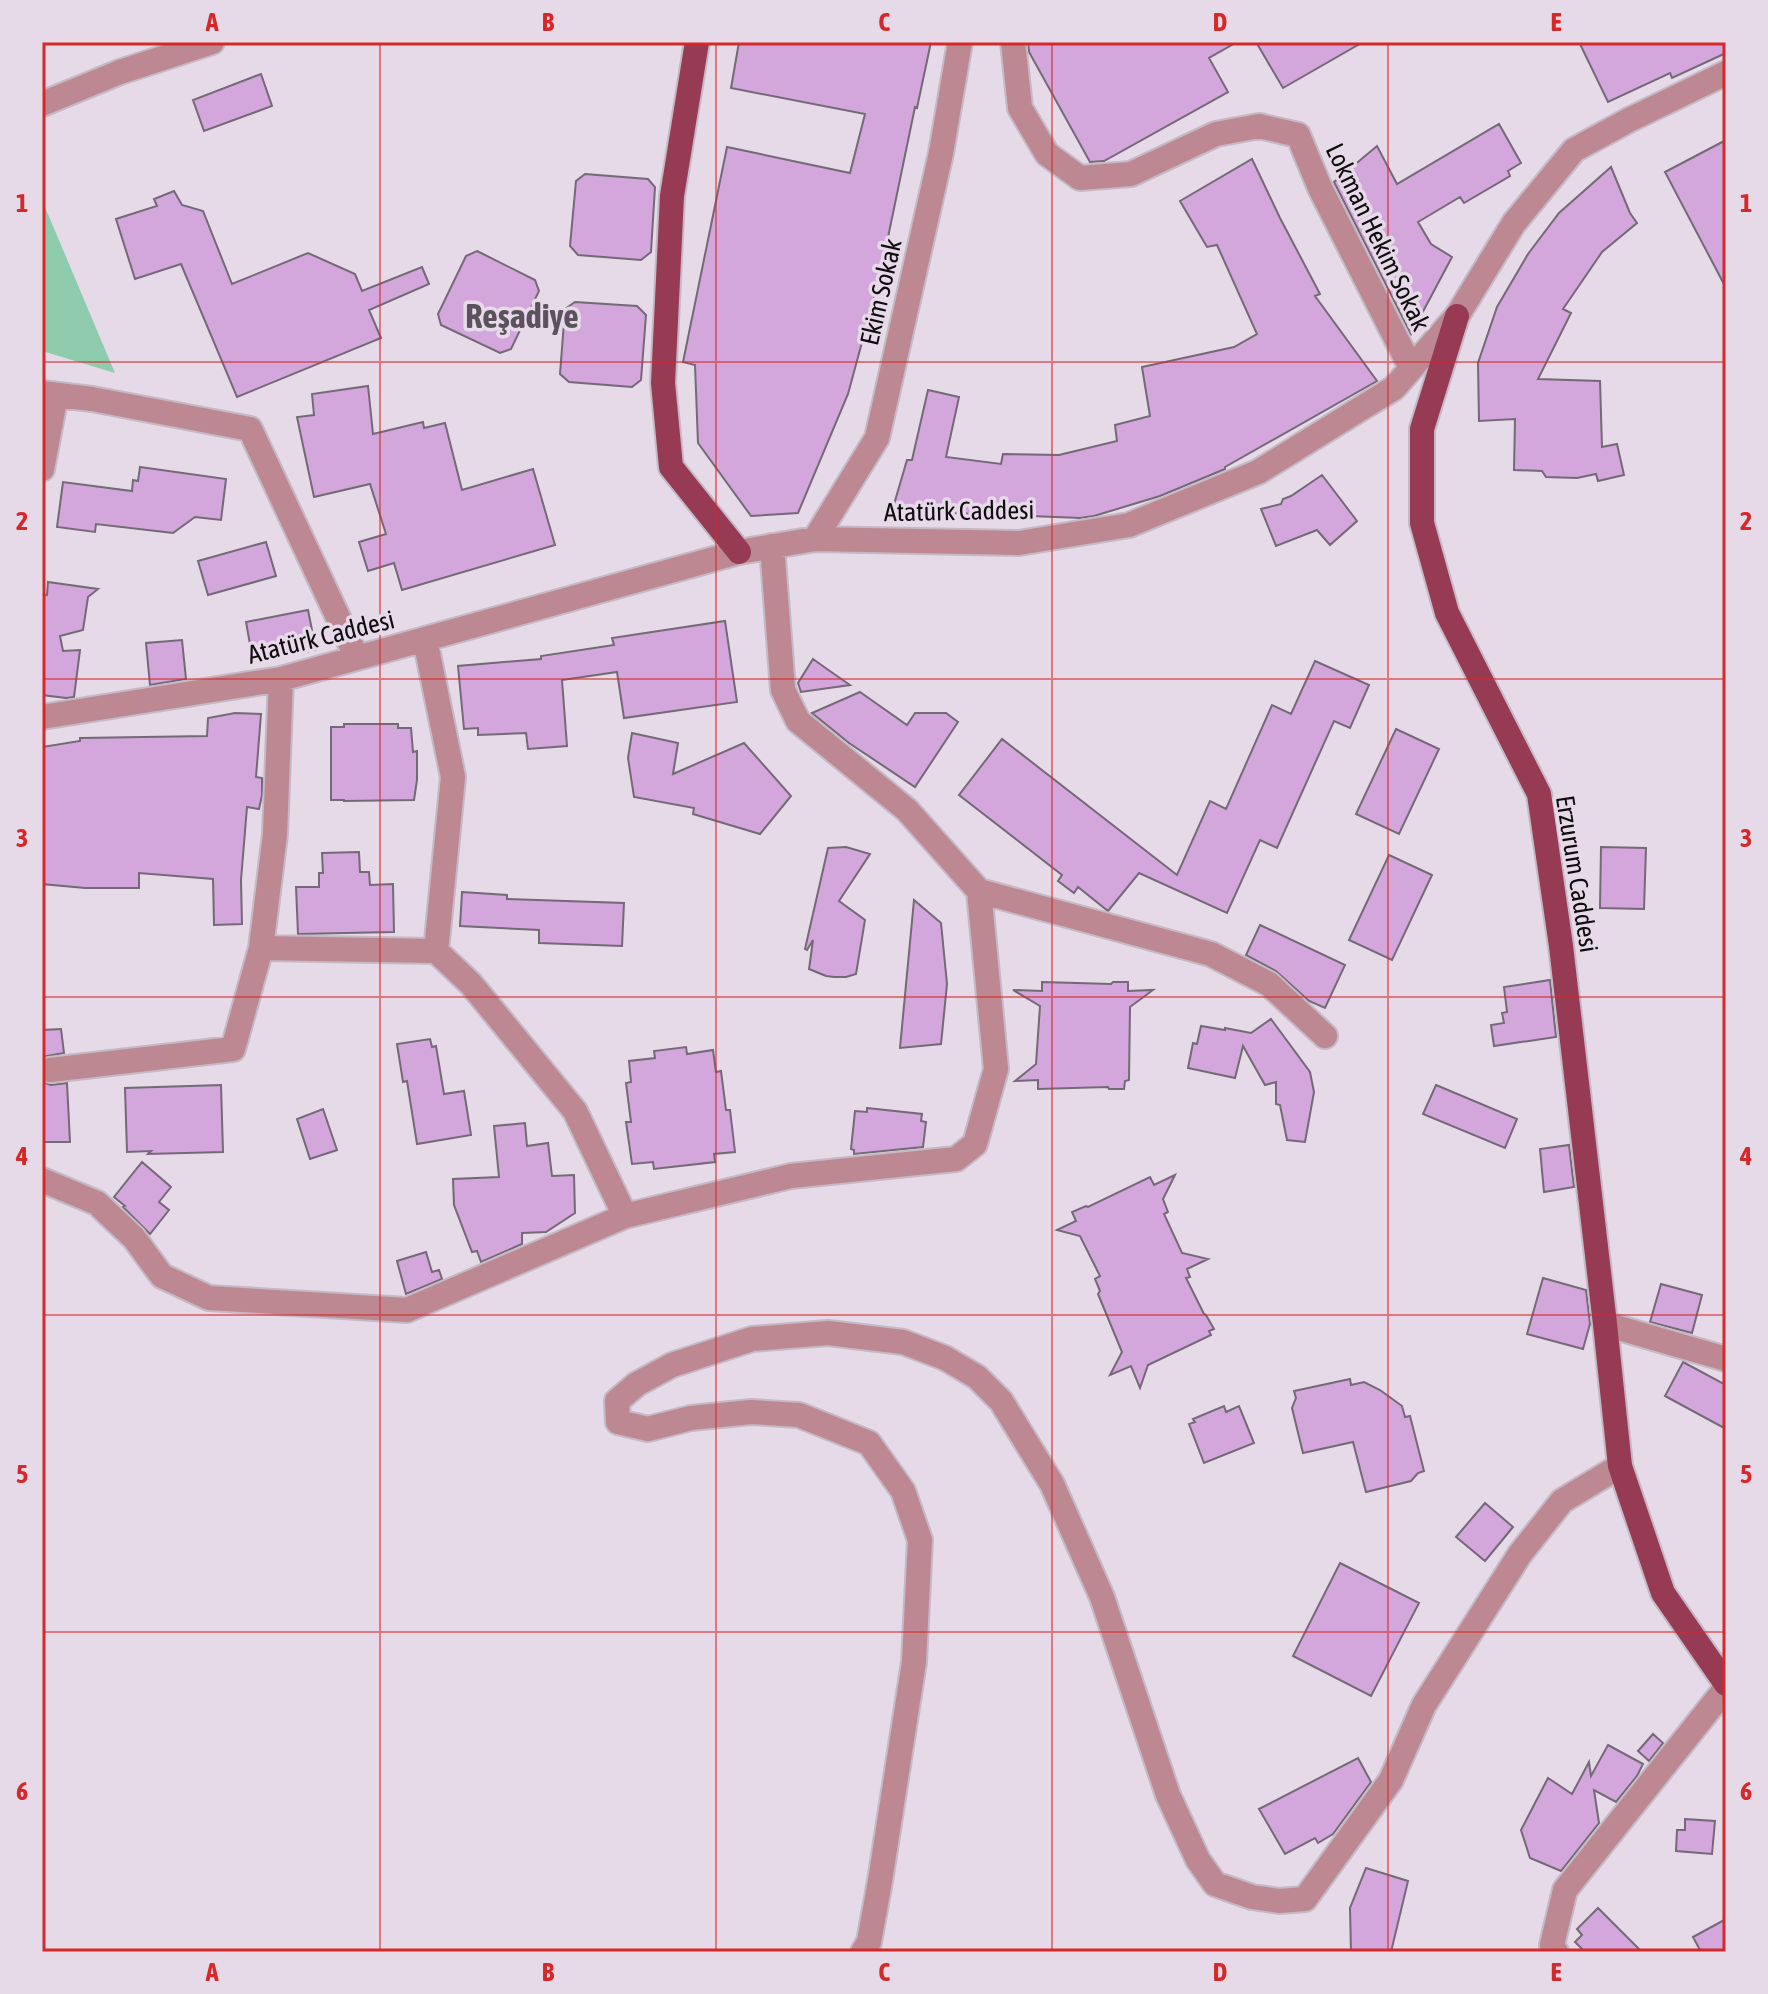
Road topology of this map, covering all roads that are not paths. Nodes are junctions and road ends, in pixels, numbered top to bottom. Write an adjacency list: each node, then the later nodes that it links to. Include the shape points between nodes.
1 (212, 42): 6 (street)
2 (697, 42): 13 (main road, via 672,196 663,383 671,467)
3 (960, 42): 11 (street, Ekim Sokak, via 941,153 877,438)
4 (1013, 42): 8 (street, Lokman Hekim Sokak, via 1020,108 1047,154 1080,178 1131,174 1216,134 1259,126 1298,135)
5 (1726, 73): 7 (street, Atatürk Caddesi, via 1574,150 1514,223)
6 (42, 104)
7 (1457, 316): 8 (street, Atatürk Caddesi); 25 (main road, Erzurum Caddesi, via 1422,429 1422,523 1447,613 1539,794)
8 (1411, 368): 11 (street, Atatürk Caddesi, via 1394,388 1258,472 1129,525 1019,543)
9 (49, 394): 10 (street); 15 (street, via 250,429)
10 (42, 469)
11 (815, 539): 12 (street, Atatürk Caddesi)
12 (772, 546): 13 (street, Atatürk Caddesi); 18 (street, via 783,690 798,721 907,810)
13 (739, 552): 14 (street, Atatürk Caddesi)
14 (425, 639): 15 (street, Atatürk Caddesi); 20 (street, via 453,777)
15 (357, 658): 16 (street, Atatürk Caddesi)
16 (281, 679): 17 (street, Atatürk Caddesi); 19 (street, via 275,834)
17 (42, 717)
18 (979, 891): 21 (street, via 1211,954 1269,984); 24 (street, via 996,1069 975,1144 956,1159 791,1176)
19 (261, 948): 20 (street); 22 (street, via 233,1049)
20 (436, 951): 24 (street, via 471,984 575,1111)
21 (1325, 1036)
22 (50, 1070)
23 (42, 1180): 24 (street, via 97,1203 134,1238 162,1276 209,1298 295,1304 407,1310)
24 (625, 1216)
25 (1605, 1324): 26 (street); 27 (main road, Erzurum Caddesi)
26 (1726, 1359)
27 (1620, 1466): 28 (main road, Erzurum Caddesi, via 1663,1593); 29 (street, via 1562,1501 1520,1554 1424,1705 1391,1780 1305,1899 1279,1901 1215,1884 1198,1860 1168,1795 1102,1597 1052,1484 1001,1401 977,1377 903,1342 828,1333 752,1339 672,1365 637,1384 617,1401 618,1422 648,1429 751,1412 799,1415 869,1443 903,1491 920,1540 914,1662 880,1881)
28 (1726, 1686): 30 (street, via 1565,1890 1552,1945)
29 (863, 1952)
30 (1556, 1952)

